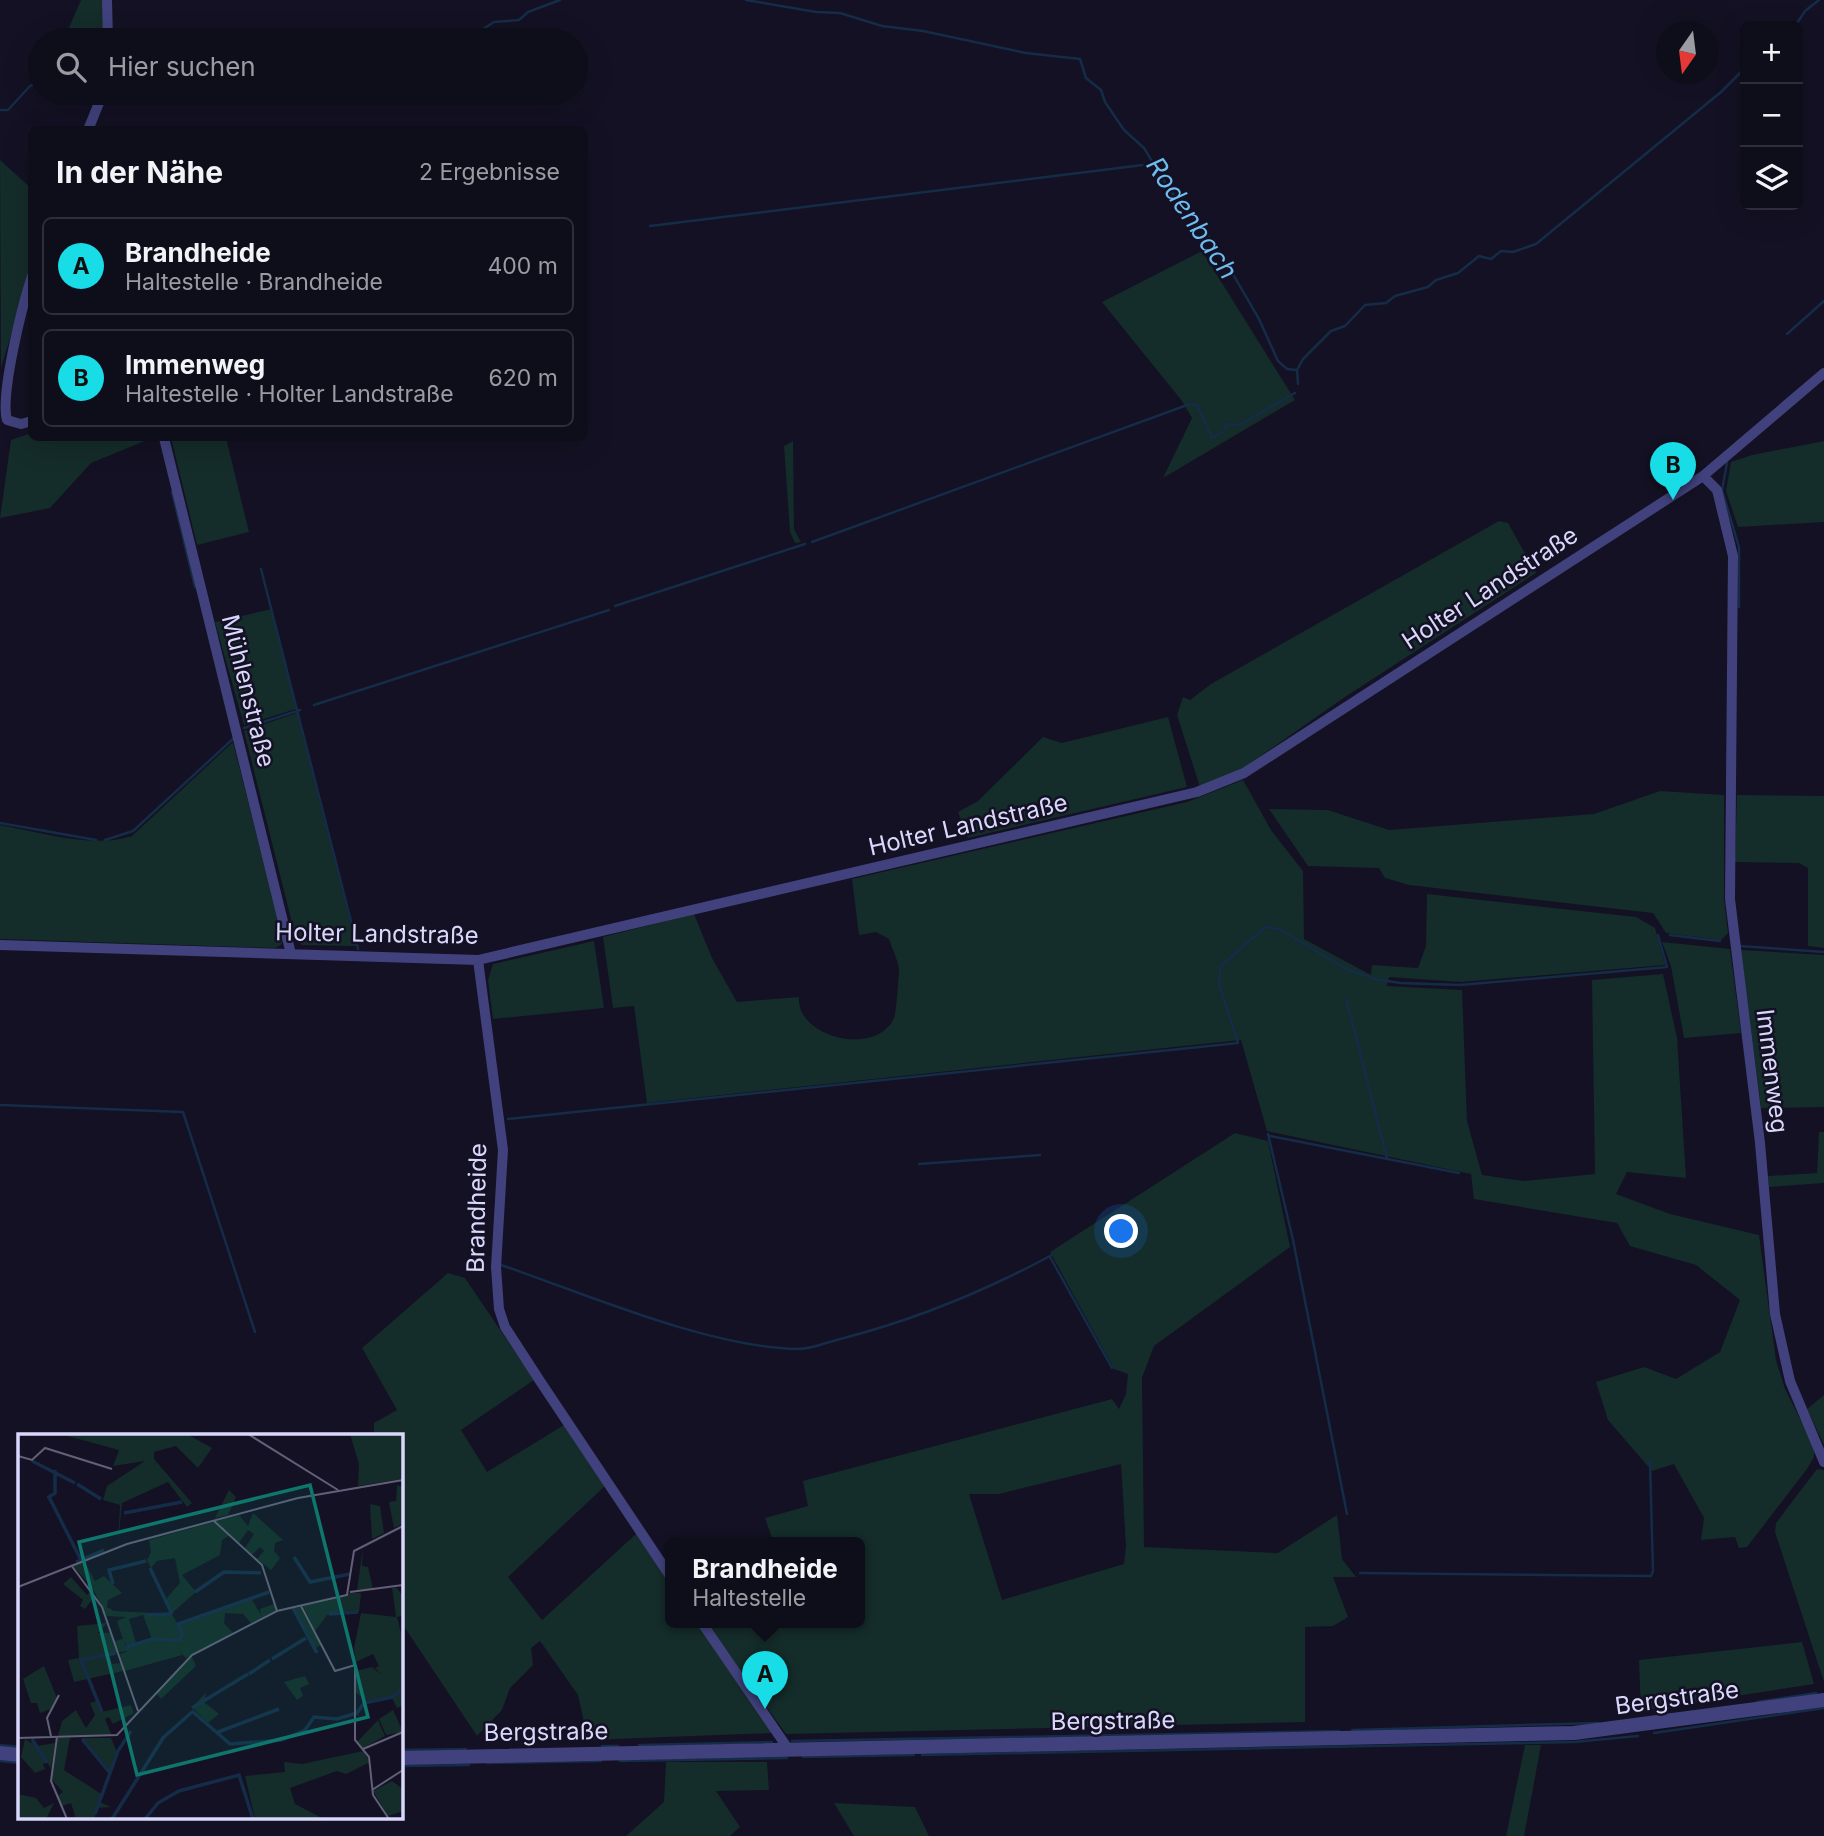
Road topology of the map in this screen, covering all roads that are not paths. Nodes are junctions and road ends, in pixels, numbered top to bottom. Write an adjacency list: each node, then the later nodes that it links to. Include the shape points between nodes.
1 (107, 0): 2 (street)
2 (108, 28)
3 (98, 105): 4 (street)
4 (90, 126)
5 (28, 290): 7 (street, via 1,403 7,420)
6 (1824, 373): 9 (street, Holter Landstraße)
7 (28, 422)
8 (165, 441): 11 (street, Mühlenstraße)
9 (1703, 476): 12 (street, Holter Landstraße, via 1244,773 1197,792); 13 (street, Immenweg, via 1717,490 1733,556 1730,899 1760,1143 1775,1314 1790,1381)
10 (0, 945): 11 (street, Holter Landstraße)
11 (292, 954): 12 (street, Holter Landstraße)
12 (478, 960): 14 (street, Brandheide, via 503,1150 496,1268 499,1309 505,1327)
13 (1824, 1462)
14 (665, 1569)
15 (705, 1628): 17 (street)
16 (1824, 1700): 17 (street, Bergstraße, via 1574,1733)
17 (789, 1750): 20 (street, Bergstraße)
18 (0, 1754): 19 (street)
19 (18, 1755)
20 (402, 1758)

